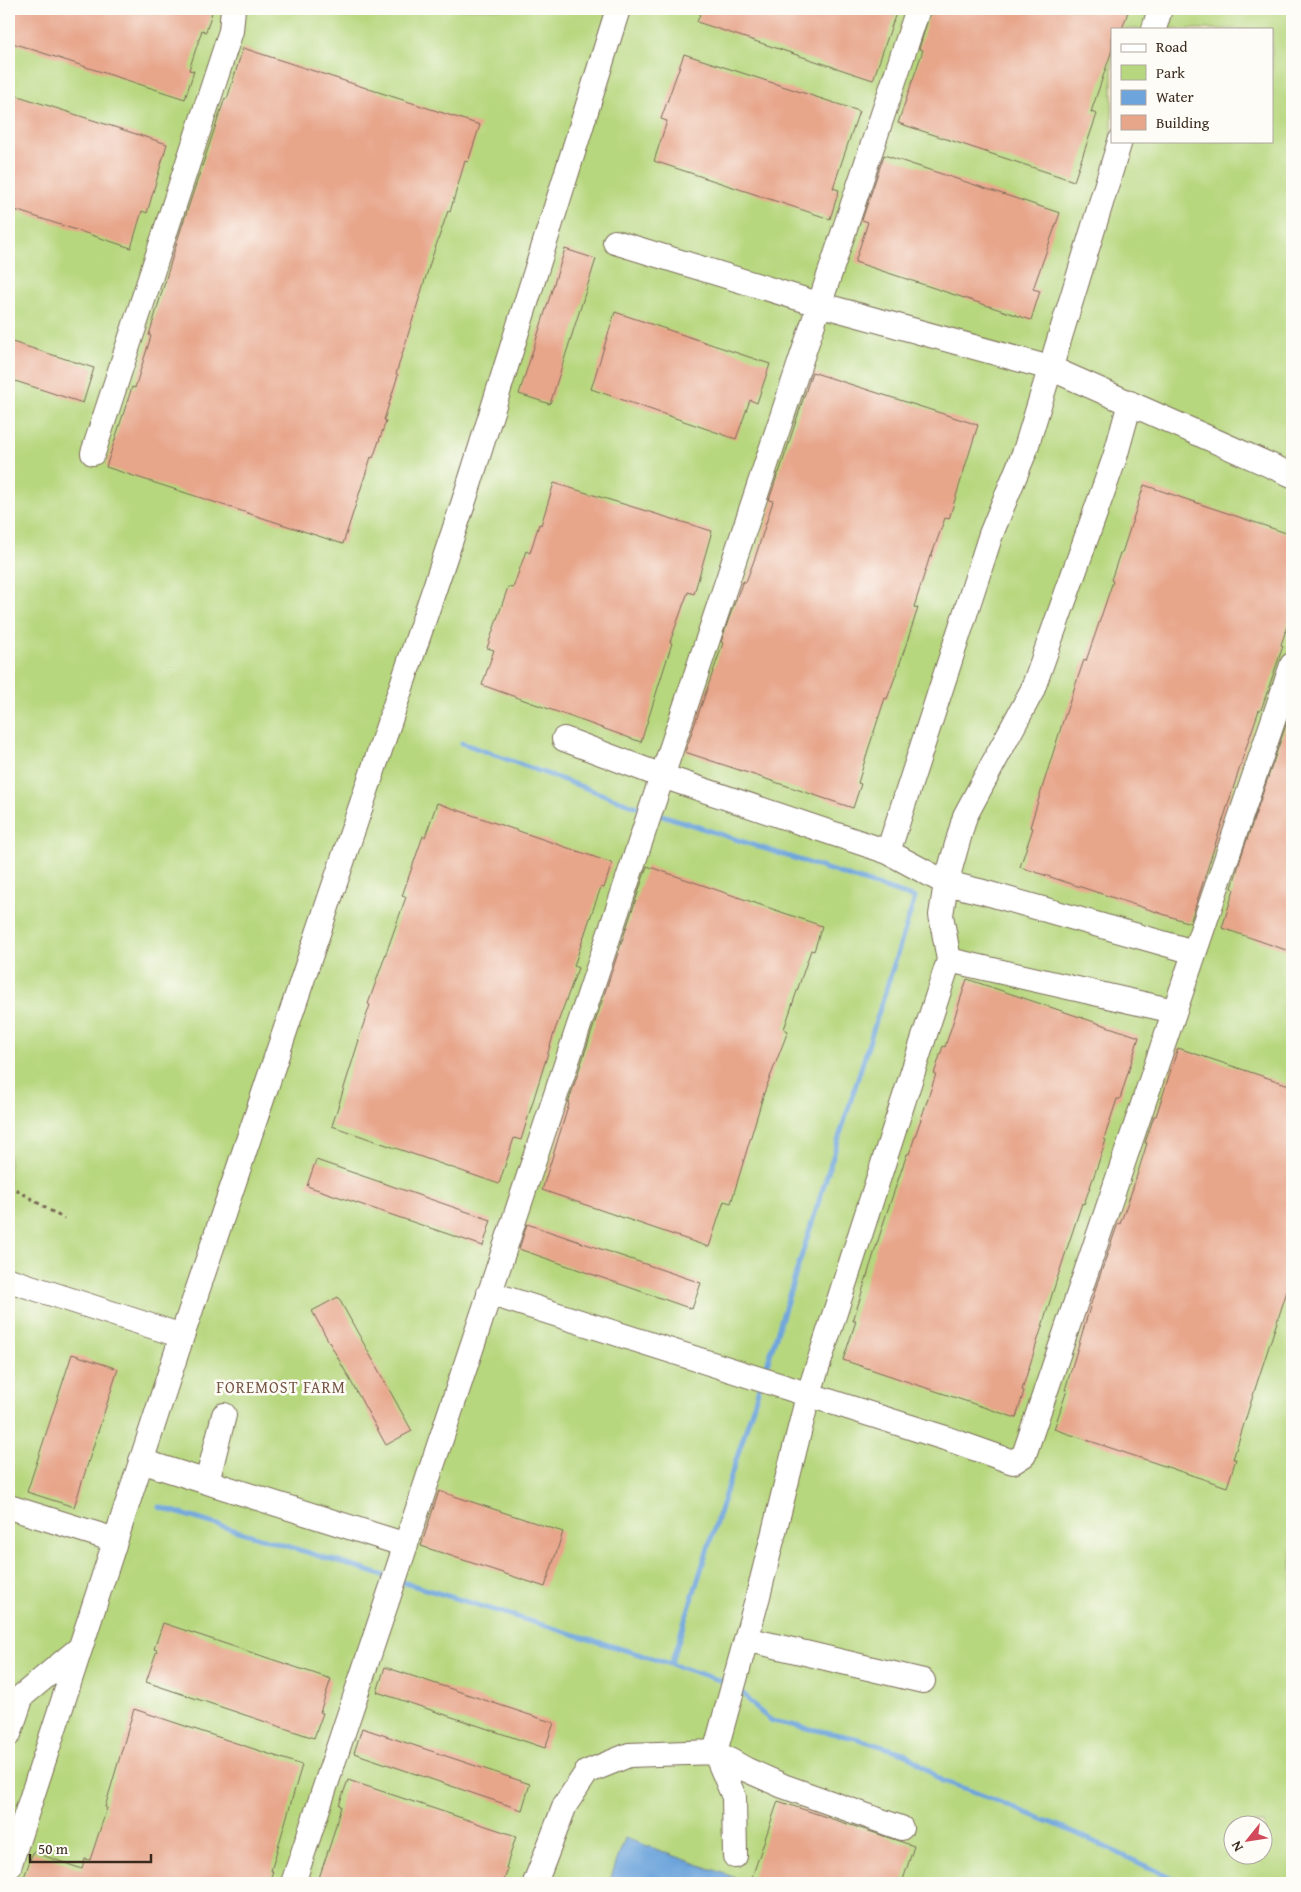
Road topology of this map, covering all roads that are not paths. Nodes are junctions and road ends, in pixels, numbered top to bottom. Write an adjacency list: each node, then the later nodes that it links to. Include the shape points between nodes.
1 (233, 9): 11 (lane, via 231,31)
2 (618, 9): 23 (lane, via 463,504)
3 (918, 9): 8 (lane)
4 (1160, 9): 5 (lane)
5 (1154, 28)
6 (1120, 142): 9 (lane)
7 (615, 242): 8 (lane)
8 (818, 304): 9 (lane); 15 (lane)
9 (1050, 368): 10 (lane); 16 (lane, via 1024,451 991,534)
10 (1130, 403): 12 (lane); 17 (lane, via 1115,457 1032,691 965,816)
11 (93, 453)
12 (1292, 475)
13 (1292, 665): 18 (lane)
14 (564, 739): 15 (lane)
15 (662, 776): 16 (lane); 22 (lane)
16 (888, 852): 17 (lane)
17 (946, 883): 18 (lane); 19 (lane, via 941,915)
18 (1194, 952): 20 (lane)
19 (949, 960): 20 (lane); 24 (lane)
20 (1174, 1011): 24 (lane, via 1024,1455 1013,1462)
21 (9, 1280): 23 (lane)
22 (490, 1293): 24 (lane); 30 (lane)
23 (182, 1336): 26 (lane)
24 (808, 1396): 31 (lane)
25 (224, 1415): 27 (lane)
26 (141, 1461): 27 (lane); 29 (lane)
27 (206, 1482): 30 (lane)
28 (9, 1507): 29 (lane)
29 (115, 1540): 32 (lane)
30 (406, 1545): 40 (lane)
31 (746, 1639): 33 (lane); 35 (lane)
32 (80, 1648): 34 (lane, via 22,1696); 37 (lane)
33 (922, 1681)
34 (9, 1734)
35 (715, 1752): 36 (lane, via 783,1786); 38 (lane, via 734,1796); 41 (lane, via 629,1755 587,1772 565,1805)
36 (901, 1828)
37 (13, 1842): 39 (lane)
38 (734, 1856)
39 (9, 1867)
40 (293, 1883)
41 (536, 1883)

